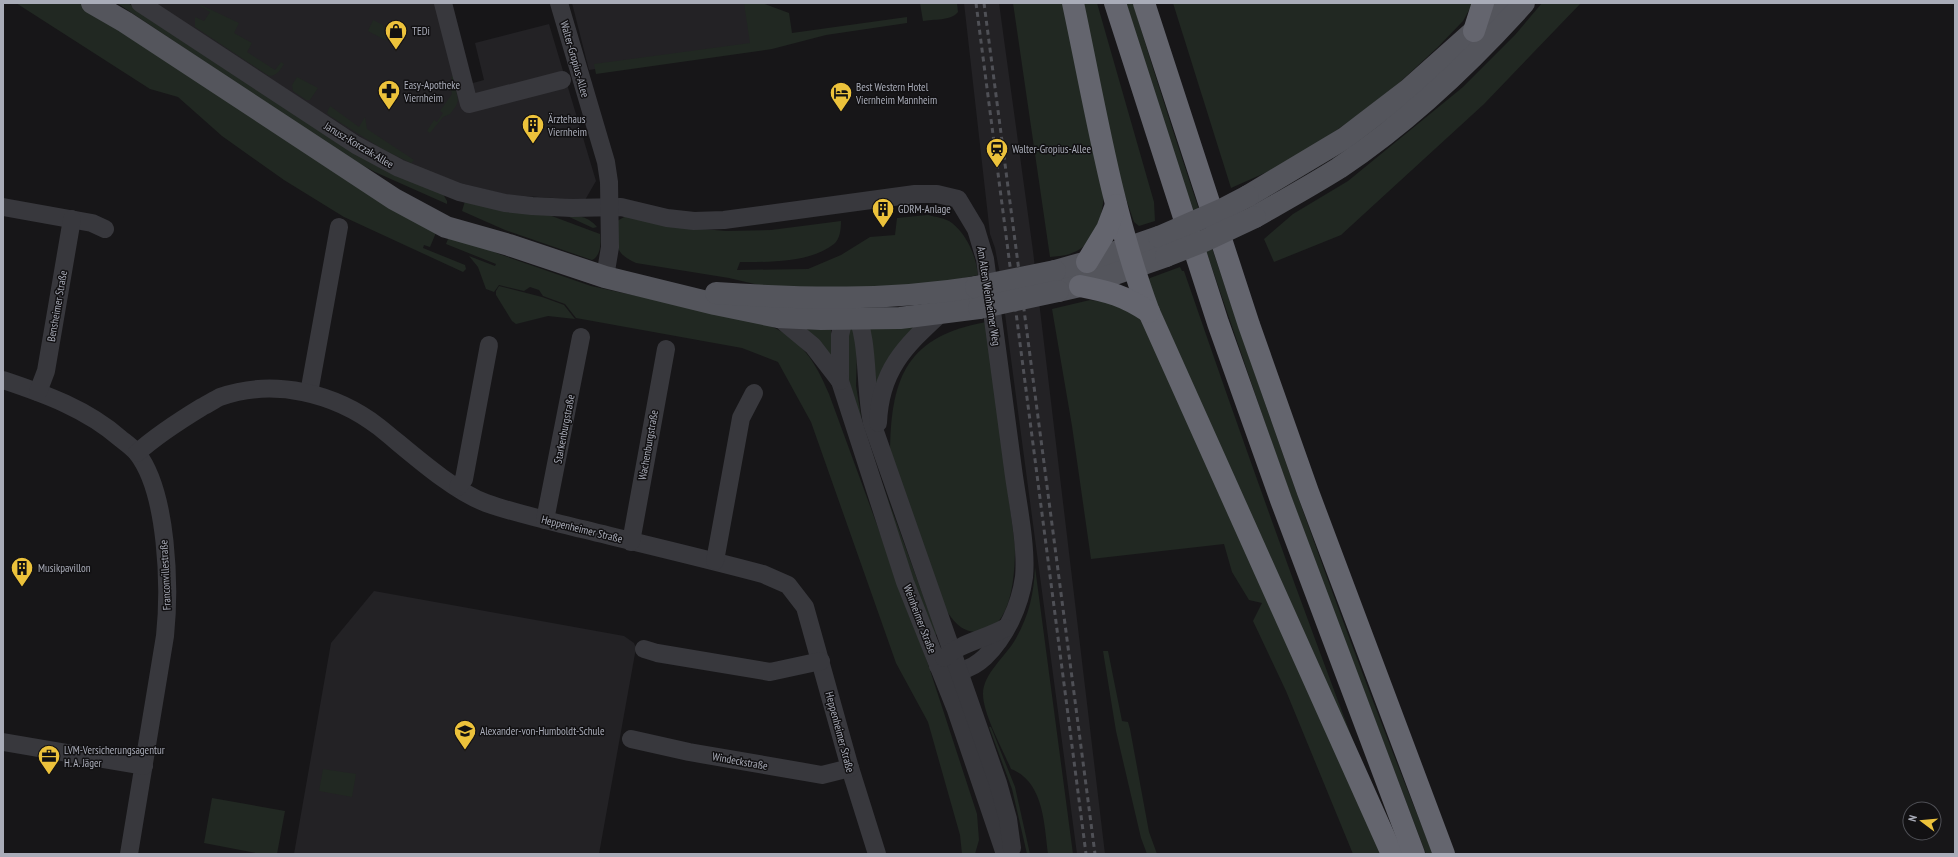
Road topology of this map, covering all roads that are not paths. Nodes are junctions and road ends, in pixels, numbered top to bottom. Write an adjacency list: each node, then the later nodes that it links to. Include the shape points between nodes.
1 (92, 3): 13 (main road)
2 (102, 3): 13 (main road)
3 (140, 3): 19 (street, Janusz-Korczak-Allee, via 356,145 399,168 459,192 505,203 558,208)
4 (443, 3): 16 (street, via 469,104)
5 (559, 3): 19 (street, Walter-Gropius-Allee, via 606,162 609,182)
6 (1073, 3): 17 (highway)
7 (1115, 3): 65 (highway, via 1242,390 1329,631)
8 (1144, 3): 15 (highway)
9 (1151, 3): 15 (highway)
10 (1483, 3): 14 (highway)
11 (1500, 3): 14 (main road)
12 (1524, 3): 23 (main road, bridge, via 1449,81 1399,124 1339,168 1256,217 1204,241)
13 (125, 22): 26 (main road, via 394,199 446,227)
14 (1474, 31): 23 (main road, bridge, via 1409,89 1345,138)
15 (1154, 37): 66 (highway, via 1249,325 1305,484)
16 (562, 80)
17 (1116, 205): 24 (highway); 25 (highway, via 1107,229)
18 (3, 207): 20 (street)
19 (608, 208): 26 (street, Walter-Gropius-Allee, via 610,247); 50 (street, Am Alten Weinheimer Weg, via 628,207 667,218 694,221 724,220 916,194 937,194 958,199 976,229 985,259 1023,551 1022,589)
20 (72, 219): 22 (street); 41 (street, Bensheimer Straße, via 46,372)
21 (339, 227): 42 (street)
22 (105, 229)
23 (1162, 246): 24 (main road)
24 (1131, 258): 25 (main road); 28 (main road); 32 (highway)
25 (1087, 262): 27 (main road)
26 (605, 277): 29 (main road)
27 (1056, 281): 28 (main road); 30 (main road, bridge)
28 (1080, 286): 32 (highway, via 1114,292)
29 (652, 288): 31 (main road); 34 (main road)
30 (978, 298): 31 (main road, via 914,296); 33 (main road)
31 (850, 299): 35 (street, Weinheimer Straße)
32 (1149, 312): 64 (highway)
33 (940, 314): 35 (main road); 44 (street, Weinheimer Straße, via 912,339 889,373 880,402)
34 (778, 316): 35 (main road); 40 (street, Weinheimer Straße, via 812,346)
35 (851, 319): 40 (street, Weinheimer Straße, via 839,349); 44 (street, Weinheimer Straße, via 863,336 869,409)
36 (581, 337): 47 (street, Starkenburgstraße)
37 (489, 345): 46 (street, via 464,479)
38 (666, 349): 48 (street, Wachenburgstraße)
39 (3, 380): 41 (street, Franconvillestraße)
40 (840, 381): 54 (street, Weinheimer Straße, via 905,582)
41 (38, 392): 45 (street, Franconvillestraße, via 60,400 89,416 112,431)
42 (310, 393): 45 (street, Heppenheimer Straße, via 282,389 248,390 219,398 183,418); 46 (street, Heppenheimer Straße, via 333,400 362,416)
43 (754, 393): 49 (street, via 741,418)
44 (878, 440): 52 (street, Weinheimer Straße)
45 (137, 453): 58 (street, Franconvillestraße, via 150,476 156,496 165,546 167,584 166,636)
46 (458, 487): 47 (street, Heppenheimer Straße, via 484,502)
47 (545, 520): 48 (street, Heppenheimer Straße)
48 (631, 542): 49 (street, Heppenheimer Straße)
49 (715, 561): 53 (street, Heppenheimer Straße, via 763,574 788,585 805,607)
50 (1007, 627): 52 (street); 55 (street, Am Alten Weinheimer Weg, via 983,658)
51 (644, 649): 53 (street, via 770,672)
52 (952, 650): 54 (street); 55 (street, Weinheimer Straße)
53 (821, 661): 59 (street, Heppenheimer Straße)
54 (938, 666): 55 (street); 62 (street, Weinheimer Straße, via 956,710)
55 (959, 672): 63 (street, Weinheimer Straße, via 998,784 1008,819)
56 (631, 739): 59 (street, Windeckstraße, via 689,752 822,775)
57 (3, 742): 58 (street)
58 (144, 766): 60 (street, Franconvillestraße)
59 (850, 768): 61 (street, Heppenheimer Straße)
60 (129, 854)
61 (877, 854)
62 (1005, 854)
63 (1012, 854)
64 (1392, 854)
65 (1414, 854)
66 (1444, 854)

